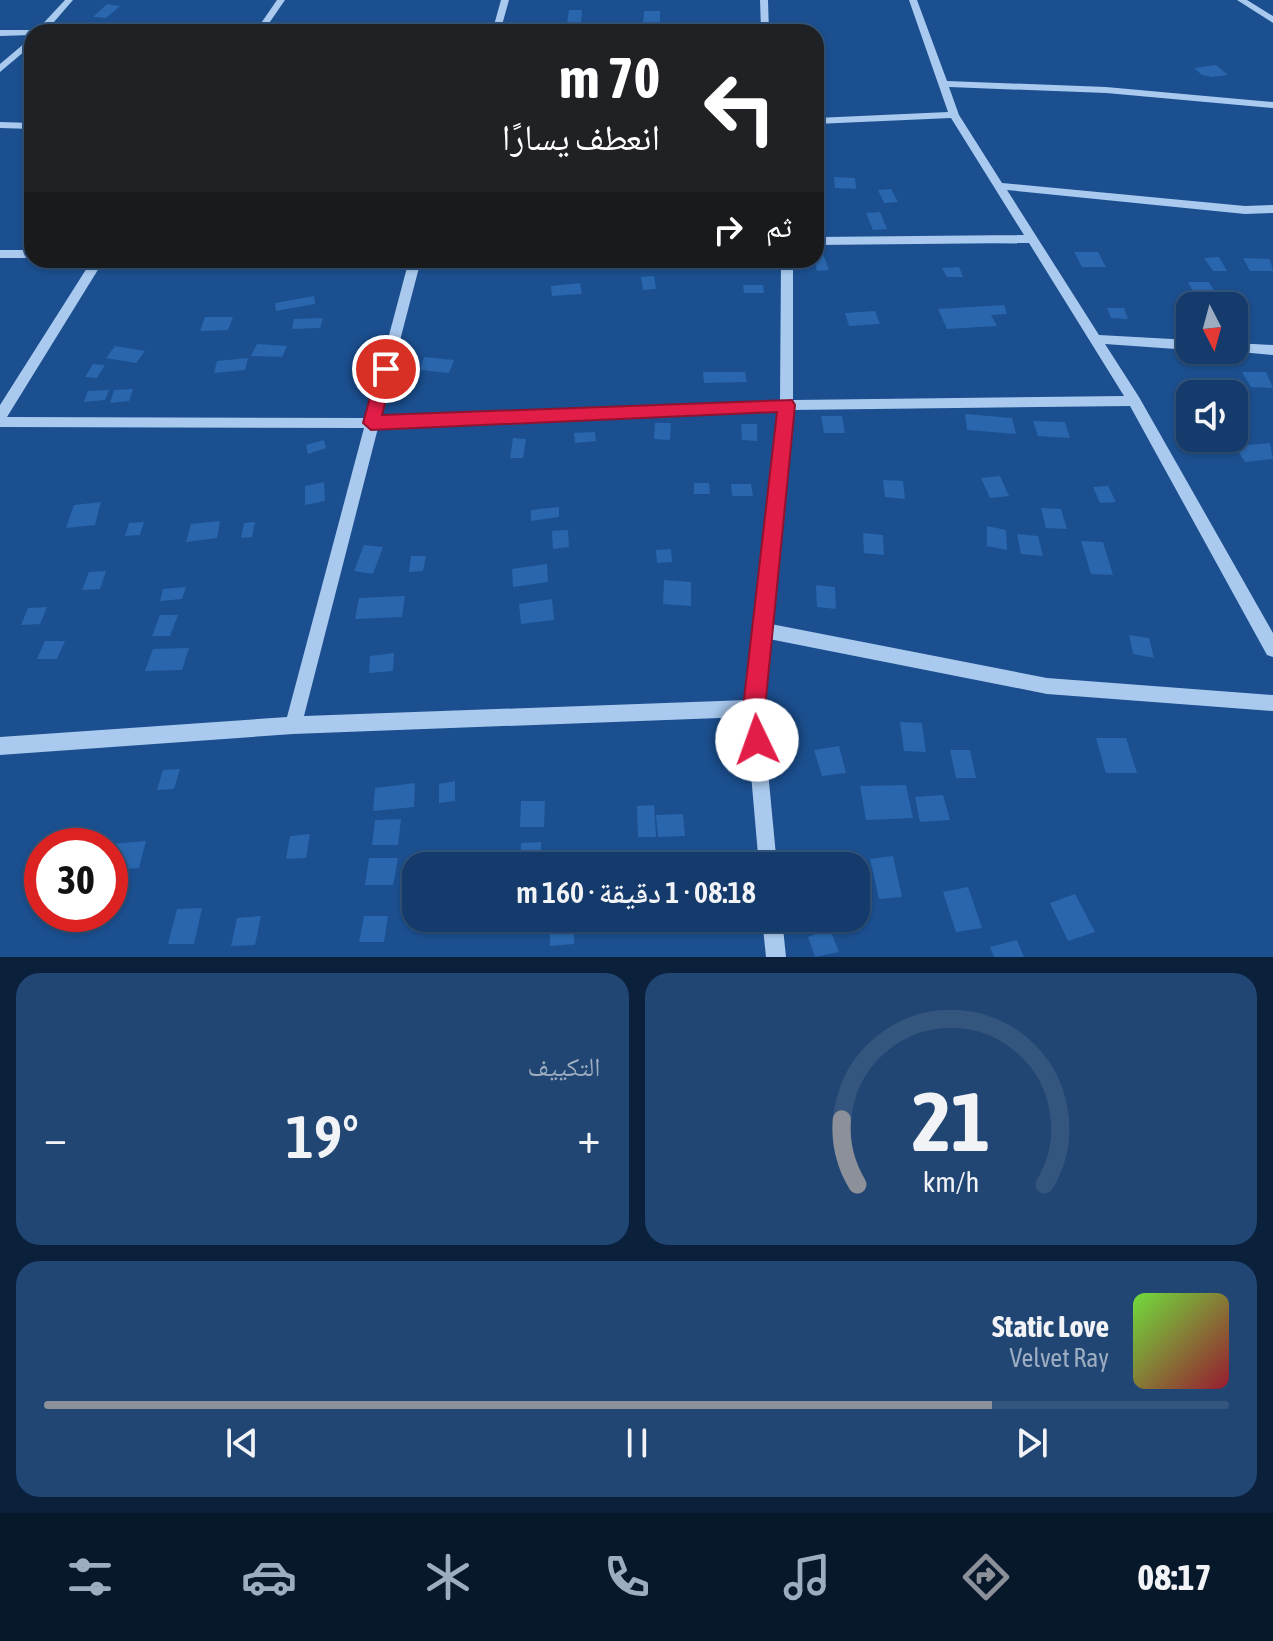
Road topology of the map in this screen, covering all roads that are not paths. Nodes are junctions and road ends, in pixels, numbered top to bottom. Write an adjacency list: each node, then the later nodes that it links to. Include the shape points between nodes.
1 (69, 0): 8 (street)
2 (281, 0): 9 (street)
3 (505, 0): 10 (street)
4 (764, 0): 11 (street)
5 (913, 0): 16 (street)
6 (1241, 0): 7 (street)
7 (1273, 20)
8 (47, 24)
9 (264, 24)
10 (498, 24)
11 (765, 24)
12 (24, 32): 13 (street)
13 (0, 33)
14 (24, 47): 15 (street)
15 (0, 69)
16 (943, 84): 17 (street, via 1106,90); 18 (street)
17 (1273, 105)
18 (954, 115): 19 (street); 22 (street)
19 (824, 121)
20 (0, 125): 21 (street)
21 (24, 126)
22 (999, 186): 23 (street); 24 (street)
23 (1273, 209)
24 (1032, 239): 25 (street); 31 (street)
25 (824, 241)
26 (0, 254): 27 (street)
27 (24, 254)
28 (93, 268): 37 (street)
29 (413, 268): 38 (street)
30 (787, 268): 36 (street)
31 (1096, 339): 32 (street); 35 (street)
32 (1176, 344)
33 (1248, 349): 34 (street)
34 (1273, 350)
35 (1134, 401): 36 (street); 40 (street)
36 (786, 405): 38 (street); 39 (street)
37 (0, 419): 38 (street)
38 (371, 423): 43 (street)
39 (762, 630): 41 (street, via 1047,686); 42 (street)
40 (1273, 649)
41 (1273, 703)
42 (754, 708): 43 (street); 45 (street)
43 (293, 725): 44 (street)
44 (0, 746)
45 (767, 852)
46 (773, 932): 47 (street)
47 (776, 957)

